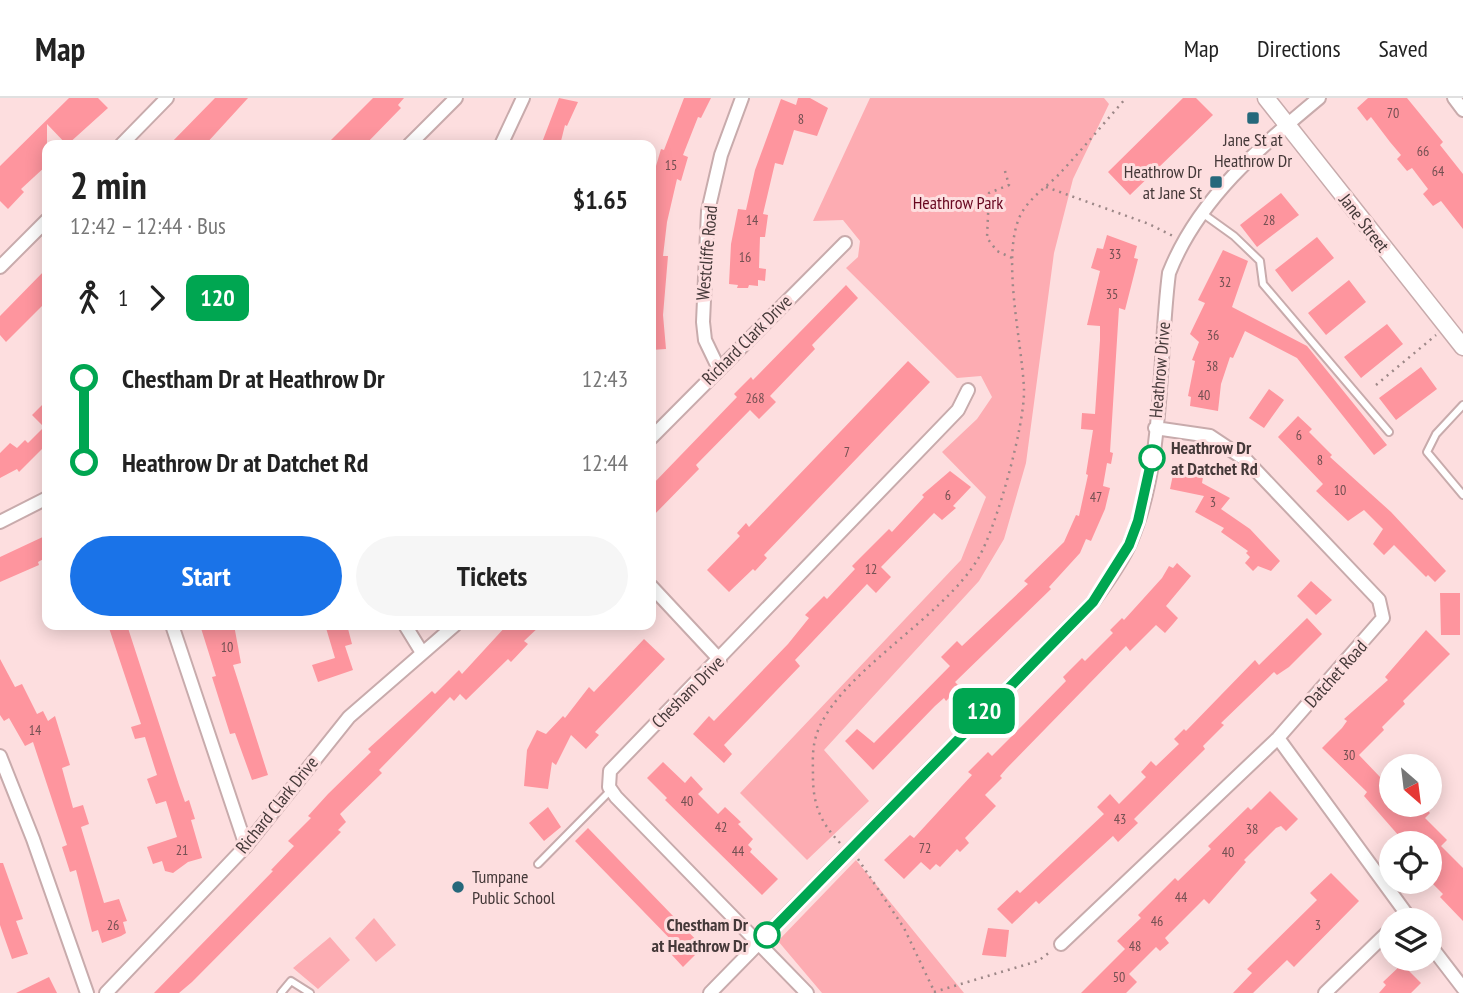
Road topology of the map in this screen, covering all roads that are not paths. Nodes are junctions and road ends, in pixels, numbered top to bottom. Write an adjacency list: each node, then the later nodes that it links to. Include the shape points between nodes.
1 (167, 98): 10 (street)
2 (456, 98): 11 (street)
3 (742, 98): 18 (street, Westcliffe Road, via 721,155 708,211 702,322)
4 (1266, 98): 9 (main road, Jane Street)
5 (1319, 98): 9 (street, Heathrow Drive)
6 (1454, 98): 8 (street)
7 (518, 100): 12 (street)
8 (1463, 110)
9 (1287, 125): 13 (street, Heathrow Drive); 17 (main road, Jane Street)
10 (126, 140)
11 (415, 140)
12 (503, 140)
13 (1201, 212): 21 (street, Heathrow Drive, via 1169,273); 22 (lane, via 1260,261 1263,284)
14 (42, 225): 16 (street)
15 (845, 243): 18 (street, Richard Clark Drive)
16 (0, 267)
17 (1463, 347)
18 (718, 368): 23 (street, Richard Clark Drive)
19 (968, 390): 32 (street, Chesham Drive, via 958,410)
20 (1463, 405): 24 (lane, via 1436,434 1427,452)
21 (1155, 428): 33 (street, Datchet Road, via 1210,436 1246,460 1382,606 1383,618 1377,629); 40 (street, Heathrow Drive, via 1138,521 1129,545 1093,602)
22 (1389, 432)
23 (656, 433)
24 (1463, 495)
25 (42, 501): 26 (street)
26 (0, 522)
27 (656, 591): 32 (street)
28 (174, 630): 36 (street)
29 (408, 630): 31 (street)
30 (448, 630): 31 (street, Richard Clark Drive)
31 (421, 651): 36 (street, Richard Clark Drive, via 349,717)
32 (720, 660): 35 (street, Chesham Drive, via 617,762 610,771)
33 (1278, 738): 38 (street); 41 (street, Datchet Road)
34 (0, 757): 44 (street)
35 (611, 790): 37 (lane); 40 (street)
36 (246, 846): 45 (street, Richard Clark Drive)
37 (538, 864)
38 (1398, 908)
39 (1379, 941): 50 (street)
40 (760, 942): 48 (street, Heathrow Drive); 49 (street)
41 (1061, 944)
42 (1442, 961): 43 (street)
43 (1463, 988)
44 (87, 993)
45 (106, 993)
46 (281, 993): 47 (lane, via 291,981)
47 (310, 993)
48 (710, 993)
49 (807, 993)
50 (1325, 993)

